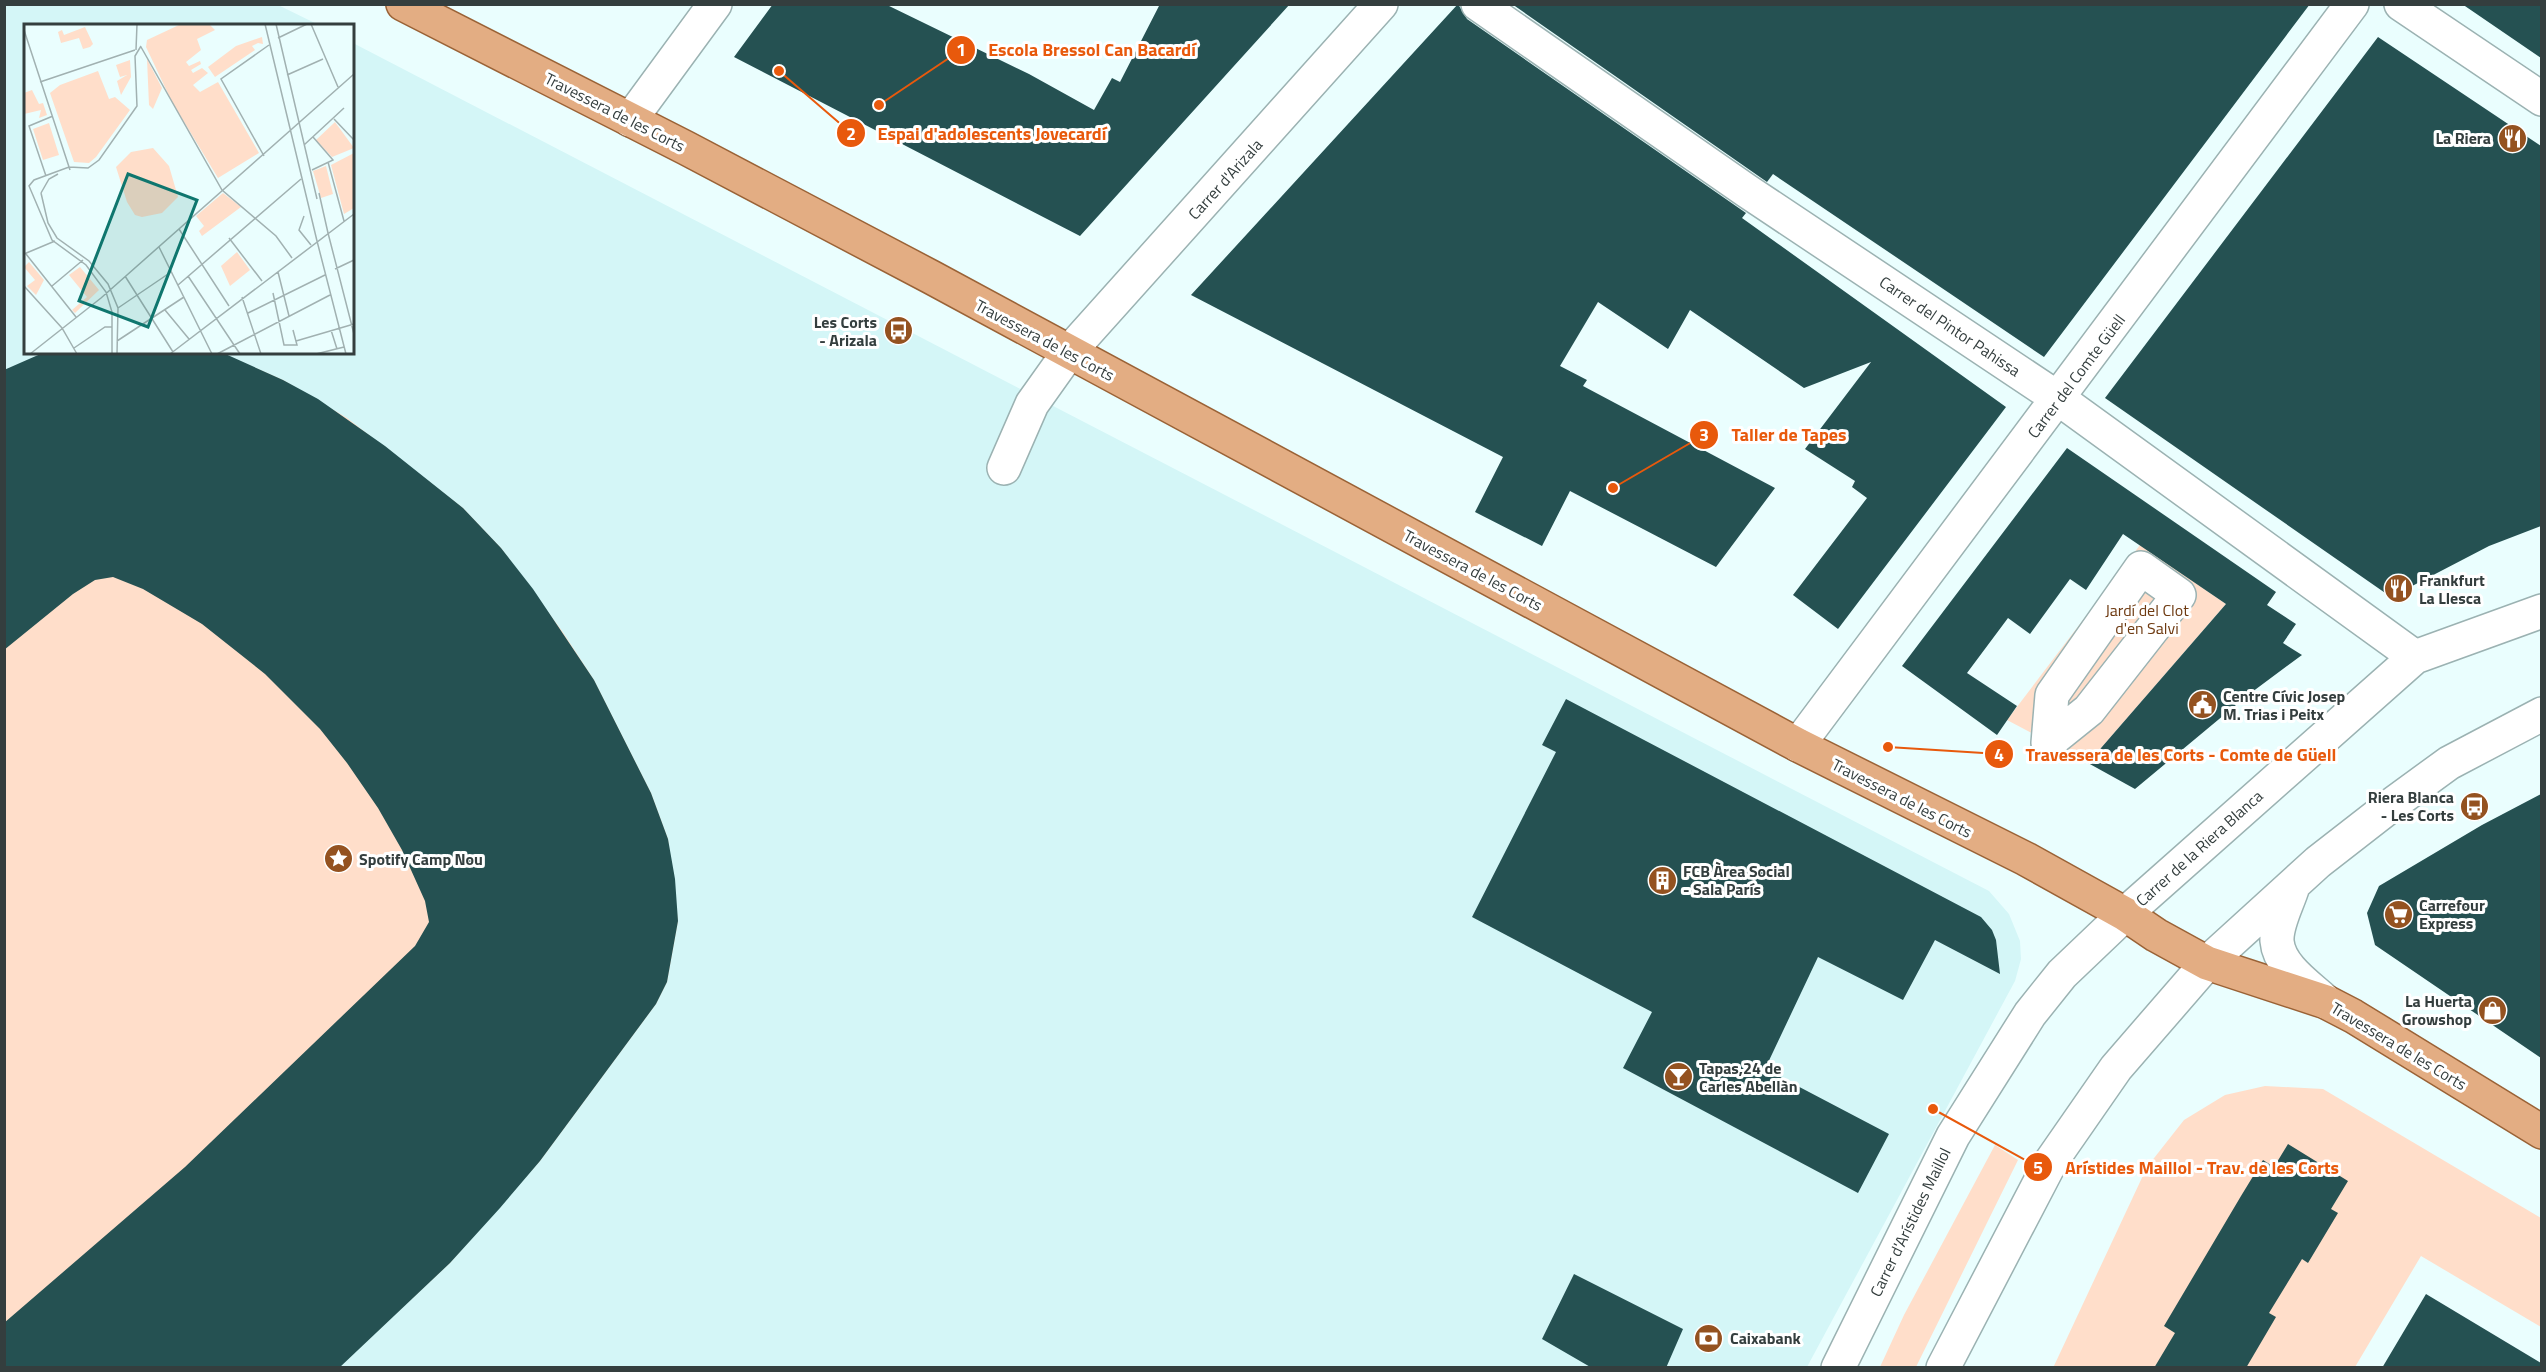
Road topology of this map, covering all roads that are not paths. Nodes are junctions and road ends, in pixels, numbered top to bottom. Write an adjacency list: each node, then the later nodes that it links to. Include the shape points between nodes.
1 (403, 4): 8 (main road, Travessera de les Corts)
2 (715, 4): 8 (street)
3 (1381, 4): 9 (street, Carrer d'Arizala)
4 (1478, 4): 10 (street, Carrer del Pintor Pahissa, via 1747,191)
5 (2352, 4): 10 (street, Carrer del Comte Güell)
6 (2401, 4): 7 (street)
7 (2541, 99)
8 (630, 120): 9 (main road, Travessera de les Corts)
9 (1069, 352): 11 (street, Carrer d'Arizala, via 1032,404); 16 (main road, Travessera de les Corts)
10 (2059, 399): 14 (street, Carrer del Pintor Pahissa); 16 (street, Carrer del Comte Güell)
11 (1004, 468)
12 (2141, 568): 12 (street, via 2052,695 2048,743 2089,710 2179,595)
13 (2541, 611): 14 (street, Carrer de la Riera Blanca)
14 (2415, 657): 18 (street, Carrer de la Riera Blanca)
15 (2541, 714): 17 (street, via 2449,763)
16 (1798, 745): 18 (main road, Travessera de les Corts)
17 (2293, 885): 19 (street); 20 (street, via 2279,931 2279,948 2290,969)
18 (2125, 914): 19 (main road, Travessera de les Corts); 22 (street, Carrer d'Arístides Maillol, via 2062,974 2030,1014 1953,1136)
19 (2207, 963): 20 (main road, Travessera de les Corts); 23 (street, via 2116,1068 2050,1163)
20 (2326, 1002): 21 (main road, Travessera de les Corts)
21 (2541, 1132)
22 (1838, 1368)
23 (1943, 1368)

